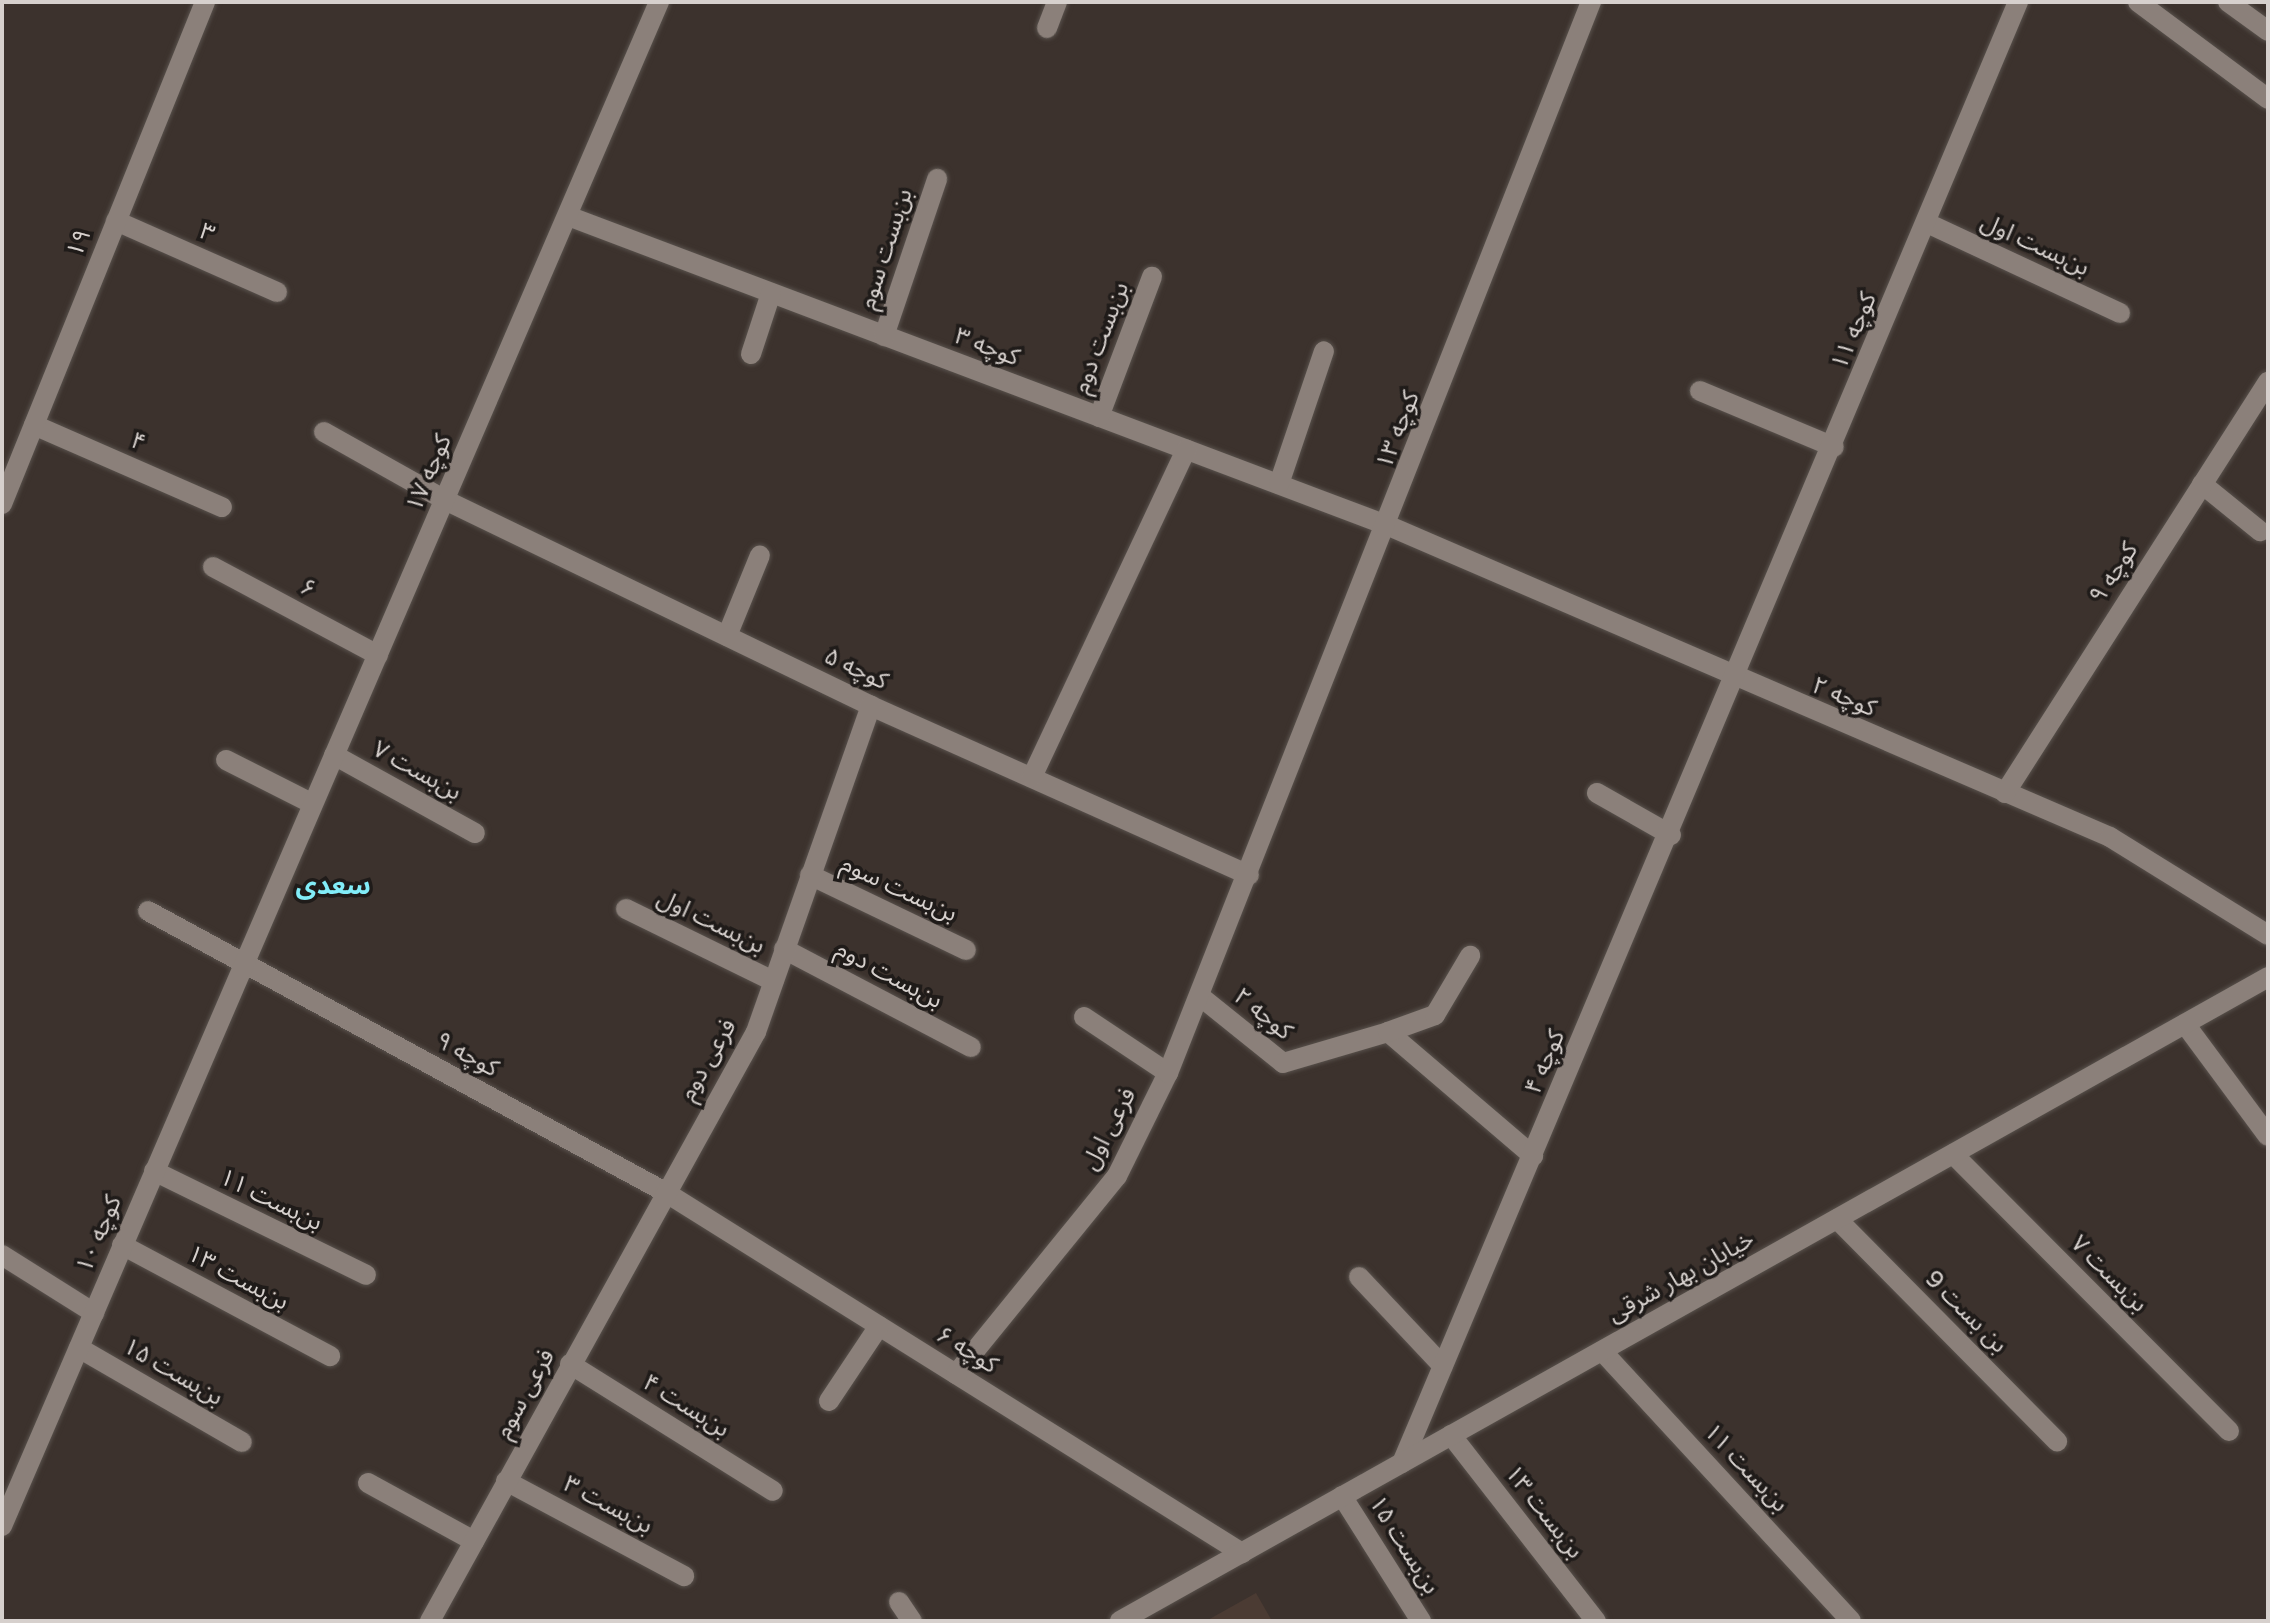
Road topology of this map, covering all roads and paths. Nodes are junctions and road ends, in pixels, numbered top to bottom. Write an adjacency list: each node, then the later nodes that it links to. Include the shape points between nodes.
1 (205, 2): 13 (street, ۱۹)
2 (659, 2): 12 (street, کوچه ۱۷)
3 (1057, 2): 8 (street)
4 (1591, 2): 34 (street, کوچه ۱۳)
5 (2018, 2): 14 (street, کوچه ۱۱)
6 (2138, 2): 10 (street)
7 (2237, 5): 9 (street)
8 (1047, 28)
9 (2268, 31)
10 (2268, 99)
11 (937, 179): 19 (street, بن‌بست سوم)
12 (568, 216): 17 (street, کوچه ۳); 31 (street, کوچه ۱۷)
13 (116, 221): 16 (street, ۳); 25 (street, ۱۹)
14 (1927, 223): 18 (street, بن‌بست اول); 27 (street, کوچه ۱۱)
15 (1152, 277): 24 (street, بن‌بست دوم)
16 (277, 292)
17 (771, 293): 19 (street, کوچه ۳); 21 (street)
18 (2120, 313)
19 (884, 336): 24 (street, کوچه ۳)
20 (1324, 351): 29 (street)
21 (751, 354)
22 (2268, 382): 30 (street, کوچه ۹)
23 (1700, 391): 27 (street)
24 (1099, 417): 28 (street, کوچه ۳)
25 (34, 425): 32 (street, ۱۹); 33 (street, ۴)
26 (324, 432): 31 (street)
27 (1834, 447): 40 (street, کوچه ۱۱)
28 (1186, 449): 29 (street, کوچه ۳); 44 (street)
29 (1279, 484): 34 (street, کوچه ۳)
30 (2202, 484): 35 (street); 46 (street, کوچه ۹)
31 (445, 500): 38 (street, کوچه ۵); 39 (street, کوچه ۱۷)
32 (2, 504)
33 (222, 507)
34 (1389, 526): 40 (street, کوچه ۲); 51 (street, کوچه ۱۳)
35 (2260, 531)
36 (760, 555): 38 (street)
37 (213, 567): 39 (street, ۶)
38 (727, 636): 41 (street, کوچه ۵)
39 (378, 655): 42 (street, کوچه ۱۷)
40 (1737, 680): 46 (street, کوچه ۲); 49 (street, کوچه ۴)
41 (871, 706): 44 (street, کوچه ۵); 50 (street)
42 (334, 755): 47 (street, کوچه ۱۷); 48 (street, بن‌بست ۷)
43 (226, 760): 47 (street)
44 (1032, 777): 51 (street, کوچه ۵)
45 (1597, 793): 49 (street)
46 (2005, 793): 54 (street, کوچه ۲, via 2110,837)
47 (313, 804): 58 (street, کوچه ۱۷)
48 (475, 833)
49 (1671, 835): 69 (street, کوچه ۴)
50 (810, 875): 55 (street); 56 (street, بن‌بست سوم)
51 (1249, 875): 61 (street, فرعی اول)
52 (626, 909): 60 (street, بن‌بست اول)
53 (148, 911): 58 (street, کوچه ۹)
54 (2268, 935)
55 (784, 949): 60 (street, فرعی دوم); 65 (street, بن‌بست دوم)
56 (966, 950)
57 (1470, 956): 64 (street, via 1435,1015)
58 (245, 964): 70 (street, کوچه ۱۰); 71 (street, کوچه ۹)
59 (2268, 977): 63 (street, خیابان بهار شرقی)
60 (773, 981): 71 (street, فرعی دوم, via 756,1032)
61 (1201, 997): 64 (street, کوچه ۲, via 1283,1063); 66 (street, فرعی اول)
62 (1084, 1017): 66 (street)
63 (2185, 1024): 67 (street); 68 (street, خیابان بهار شرقی)
64 (1388, 1032): 69 (street)
65 (971, 1047)
66 (1168, 1073): 84 (street, فرعی اول, via 1117,1176)
67 (2268, 1136)
68 (1953, 1154): 72 (street, خیابان بهار شرقی); 86 (street, بن‌بست ۷)
69 (1533, 1156): 83 (street, کوچه ۴)
70 (154, 1171): 73 (street, کوچه ۱۰); 75 (street, بن‌بست ۱۱)
71 (665, 1192): 78 (street, کوچه ۶); 82 (street, فرعی سوم)
72 (1837, 1219): 80 (street, خیابان بهار شرقی); 88 (street, بن بست 9)
73 (122, 1245): 77 (street, کوچه ۱۰); 81 (street, بن‌بست ۱۳)
74 (2, 1255): 77 (street)
75 (366, 1275)
76 (1359, 1277): 83 (street)
77 (94, 1313): 79 (street, کوچه ۱۰)
78 (879, 1326): 84 (street, کوچه ۶); 85 (street)
79 (79, 1348): 89 (street, بن‌بست ۱۵); 95 (street, کوچه ۱۰)
80 (1602, 1351): 87 (street, خیابان بهار شرقی); 105 (street, بن‌بست ۱۱)
81 (330, 1356)
82 (570, 1364): 91 (street, فرعی سوم); 93 (street, بن‌بست ۴)
83 (1443, 1366): 90 (street, کوچه ۴)
84 (956, 1374): 97 (street, کوچه ۶)
85 (829, 1401)
86 (2229, 1431)
87 (1451, 1435): 90 (street, خیابان بهار شرقی); 104 (street, بن‌بست ۱۳)
88 (2057, 1441)
89 (242, 1442)
90 (1402, 1463): 94 (street, خیابان بهار شرقی)
91 (506, 1481): 96 (street, فرعی سوم); 98 (street, بن‌بست ۳)
92 (368, 1483): 96 (street)
93 (773, 1491)
94 (1342, 1496): 97 (street, خیابان بهار شرقی); 103 (street, بن‌بست ۱۵)
95 (2, 1526)
96 (474, 1541): 100 (street, فرعی سوم)
97 (1242, 1553): 102 (street, خیابان بهار شرقی)
98 (684, 1576)
99 (899, 1602): 101 (street)
100 (430, 1621)
101 (912, 1621)
102 (1120, 1621)
103 (1421, 1621)
104 (1596, 1621)
105 (1851, 1621)

